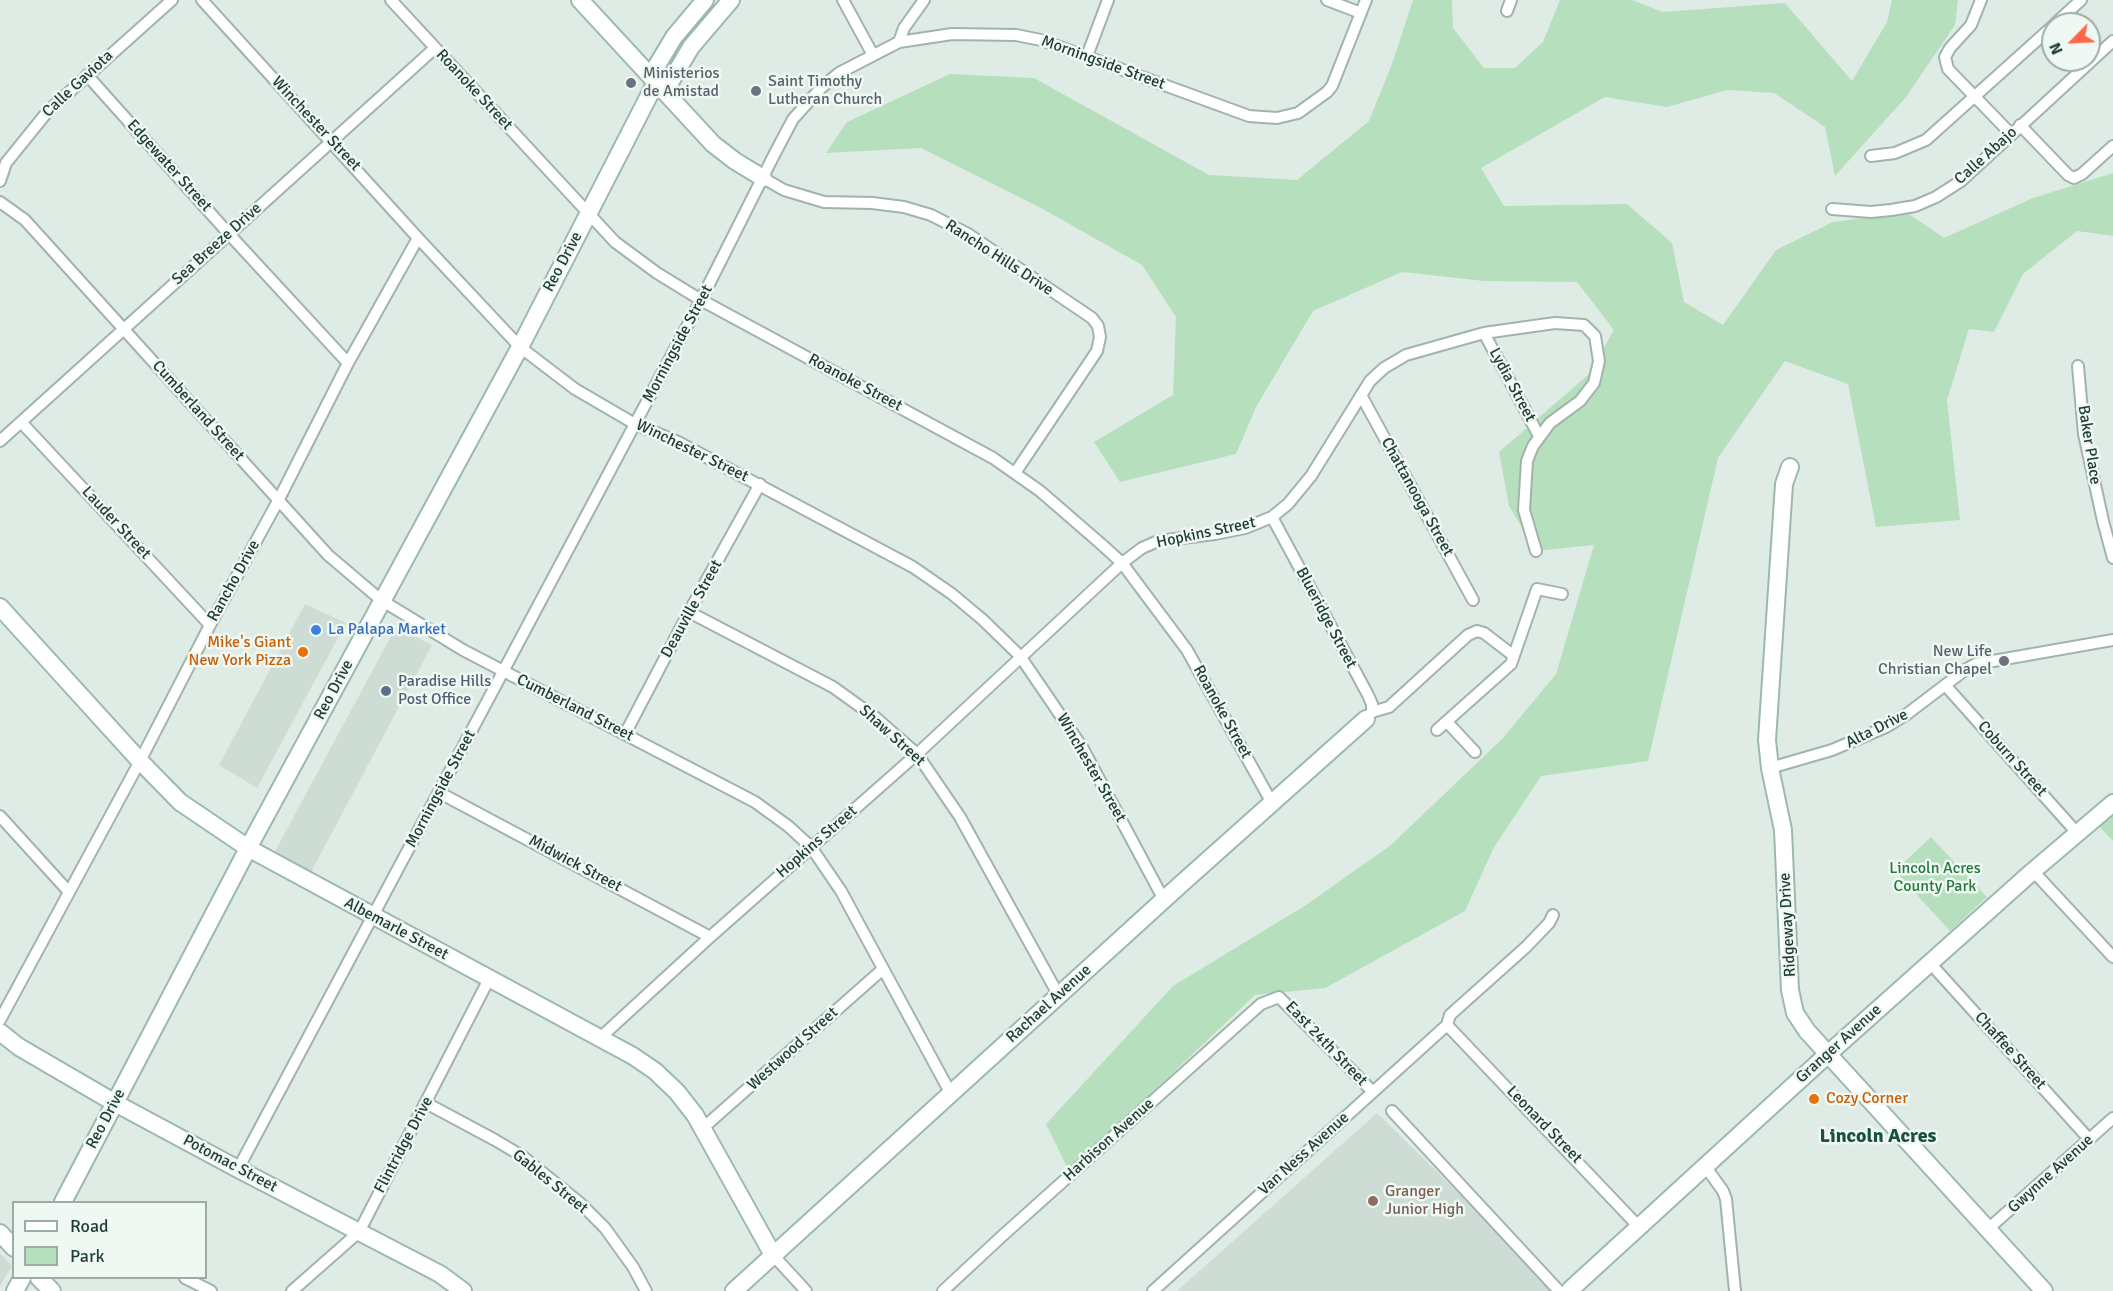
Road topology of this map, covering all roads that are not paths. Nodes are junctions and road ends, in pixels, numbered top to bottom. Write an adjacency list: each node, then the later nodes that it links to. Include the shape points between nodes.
1 (172, 0): 24 (street, Calle Gaviota)
2 (202, 0): 29 (street, Winchester Street)
3 (392, 0): 21 (street, Roanoke Street)
4 (580, 0): 25 (street, Rancho Hills Drive)
5 (705, 0): 25 (street, Reo Drive, via 674,37 656,67)
6 (731, 0): 25 (street, via 691,47 671,81)
7 (843, 0): 22 (street)
8 (924, 0): 20 (street)
9 (1108, 0): 23 (street)
10 (1328, 0): 17 (street)
11 (1366, 0): 17 (street, Morningside Street)
12 (1511, 0): 15 (street)
13 (1981, 0): 26 (street, via 1971,25 1946,57 1948,69)
14 (2081, 0): 16 (street)
15 (1507, 12)
16 (2068, 12)
17 (1361, 13): 23 (street, Morningside Street, via 1332,86 1298,113 1277,118 1249,116)
18 (2041, 37): 26 (street)
19 (2113, 41): 27 (street, Calle Abajo)
20 (899, 42): 22 (street, Morningside Street); 23 (street, Morningside Street, via 952,34 1016,35)
21 (435, 48): 29 (street, Sea Breeze Drive); 36 (street, Roanoke Street)
22 (873, 55): 32 (street, Morningside Street, via 839,73 793,119)
23 (1087, 56)
24 (87, 75): 33 (street, Calle Gaviota, via 37,123 6,163); 37 (street, Edgewater Street)
25 (656, 82): 32 (street, Rancho Hills Drive, via 713,144); 36 (street, Reo Drive)
26 (1974, 98): 28 (street); 31 (street, via 1926,140 1895,153)
27 (2020, 126): 28 (street, Calle Abajo); 30 (street, via 2074,178)
28 (2011, 134): 35 (street, Calle Abajo, via 1961,181 1915,206 1871,212)
29 (332, 141): 37 (street, Sea Breeze Drive); 38 (street, Winchester Street)
30 (2113, 146)
31 (1870, 156)
32 (763, 178): 39 (street, Morningside Street); 51 (street, Rancho Hills Drive, via 784,190 825,202 872,203 931,215 968,234 1092,318 1100,337 1097,351)
33 (0, 181)
34 (0, 202): 40 (street, Cumberland Street, via 25,219)
35 (1832, 209)
36 (589, 214): 39 (street, Roanoke Street, via 615,242); 42 (street, Reo Drive)
37 (229, 234): 40 (street, Sea Breeze Drive); 43 (street, Edgewater Street)
38 (418, 238): 42 (street, Winchester Street); 43 (street, Rancho Drive)
39 (701, 300): 47 (street, Morningside Street); 51 (street, Roanoke Street)
40 (124, 330): 46 (street, Sea Breeze Drive); 53 (street, Cumberland Street)
41 (1484, 333): 45 (street, Hopkins Street, via 1406,355 1377,374); 48 (street, Lydia Street); 48 (street, Hopkins Street, via 1555,323 1584,325 1595,336 1599,361 1594,383 1586,396)
42 (520, 347): 47 (street, Winchester Street, via 574,389); 59 (street, Reo Drive)
43 (348, 363): 53 (street, Rancho Drive)
44 (2078, 366): 56 (street, Baker Place, via 2084,434)
45 (1360, 395): 54 (street, Hopkins Street, via 1311,476); 60 (street, Chattanooga Street)
46 (21, 422): 49 (street, Sea Breeze Drive); 63 (street, Lauder Street)
47 (635, 424): 52 (street, Winchester Street, via 678,441); 67 (street, Morningside Street)
48 (1539, 436): 55 (street, Hopkins Street, via 1527,461 1524,483 1524,510)
49 (0, 441)
50 (1791, 467): 76 (street, Ridgeway Drive, via 1784,484 1777,577 1767,740)
51 (1015, 473): 57 (street, Roanoke Street)
52 (760, 484): 62 (street, Deauville Street); 65 (street, Winchester Street, via 913,567 972,610)
53 (278, 501): 59 (street, Cumberland Street, via 328,555); 63 (street, Rancho Drive)
54 (1272, 517): 57 (street, Hopkins Street, via 1235,530 1158,542); 69 (street, Blueridge Street, via 1368,695 1372,704)
55 (1536, 551)
56 (2113, 558)
57 (1122, 563): 65 (street, Hopkins Street); 78 (street, Roanoke Street, via 1187,650)
58 (1562, 594): 66 (street, via 1537,589)
59 (381, 600): 67 (street, Cumberland Street); 83 (street, Reo Drive)
60 (1473, 600)
61 (0, 607): 75 (street, Albemarle Street)
62 (689, 612): 72 (street, Deauville Street); 74 (street, Shaw Street, via 834,687)
63 (210, 625): 75 (street, Rancho Drive)
64 (2113, 640): 68 (street, Alta Drive, via 1976,664)
65 (1020, 656): 74 (street, Hopkins Street); 86 (street, Winchester Street, via 1082,747)
66 (1514, 656): 69 (street, via 1477,631 1389,707); 70 (street, via 1511,664)
67 (504, 672): 72 (street, Cumberland Street); 77 (street, Morningside Street)
68 (1945, 685): 76 (street, Alta Drive, via 1886,727 1832,750); 81 (street, Coburn Street)
69 (1369, 716): 78 (street, Rachael Avenue)
70 (1447, 722): 71 (street); 73 (street)
71 (1437, 730)
72 (625, 734): 82 (street, Cumberland Street, via 755,802)
73 (1475, 752)
74 (917, 754): 82 (street, Hopkins Street); 94 (street, Shaw Street, via 960,817)
75 (140, 761): 83 (street, Albemarle Street, via 180,802); 85 (street, Rancho Drive)
76 (1770, 768): 100 (street, Ridgeway Drive, via 1784,830 1790,990 1795,1013)
77 (440, 793): 88 (street, Morningside Street); 89 (street, Midwick Street)
78 (1272, 803): 86 (street, Rachael Avenue)
79 (2113, 803): 81 (street, Granger Avenue)
80 (0, 816): 85 (street)
81 (2078, 834): 84 (street, Granger Avenue)
82 (811, 847): 89 (street, Hopkins Street); 92 (street, Cumberland Street, via 841,891)
83 (248, 848): 88 (street, Albemarle Street); 103 (street, Reo Drive)
84 (2032, 871): 90 (street); 91 (street, Granger Avenue)
85 (69, 892): 96 (street, Rancho Drive)
86 (1164, 900): 94 (street, Rachael Avenue)
87 (1553, 915): 97 (street, Van Ness Avenue, via 1526,947 1450,1015)
88 (372, 916): 93 (street, Albemarle Street); 110 (street, Morningside Street)
89 (710, 937): 99 (street, Hopkins Street)
90 (2113, 957)
91 (1930, 963): 100 (street, Granger Avenue); 108 (street, Chaffee Street)
92 (883, 969): 102 (street, Cumberland Street); 107 (street, Westwood Street)
93 (489, 979): 99 (street, Albemarle Street); 104 (street, Flintridge Drive)
94 (1059, 996): 102 (street, Rachael Avenue)
95 (1280, 997): 101 (street, East 24th Street); 127 (street, Harbison Avenue, via 1261,1004)
96 (0, 1020)
97 (1447, 1024): 101 (street, Van Ness Avenue); 112 (street, Leonard Street)
98 (0, 1032): 103 (street, Potomac Street)
99 (600, 1038): 107 (street, Albemarle Street, via 644,1063 666,1081)
100 (1828, 1054): 109 (street, Granger Avenue); 113 (street, Ridgeway Drive)
101 (1373, 1092): 128 (street, Van Ness Avenue)
102 (951, 1094): 117 (street, Rachael Avenue)
103 (115, 1103): 110 (street, Potomac Street); 111 (street, Reo Drive)
104 (426, 1103): 114 (street, Flintridge Drive); 124 (street, Gables Street, via 522,1156 581,1204 604,1228)
105 (1392, 1111): 129 (street)
106 (2113, 1118): 108 (street, Gwynne Avenue)
107 (703, 1128): 117 (street, Albemarle Street)
108 (2090, 1139): 113 (street, Gwynne Avenue)
109 (1705, 1166): 112 (street, Granger Avenue); 130 (street, via 1726,1199)
110 (238, 1170): 114 (street, Potomac Street)
111 (64, 1201)
112 (1639, 1227): 129 (street, Granger Avenue)
113 (1988, 1229): 131 (street, Ridgeway Drive)
114 (358, 1232): 122 (street, Flintridge Drive); 123 (street, Potomac Street, via 440,1274)
115 (0, 1233): 116 (street)
116 (12, 1246)
117 (773, 1255): 125 (street, Rachael Avenue); 126 (street)
118 (40, 1279): 120 (street)
119 (187, 1279): 121 (street)
120 (52, 1291)
121 (211, 1291)
122 (292, 1291)
123 (463, 1291)
124 (646, 1291)
125 (734, 1291)
126 (806, 1291)
127 (944, 1291)
128 (1153, 1291)
129 (1567, 1291)
130 (1735, 1291)
131 (2044, 1291)

